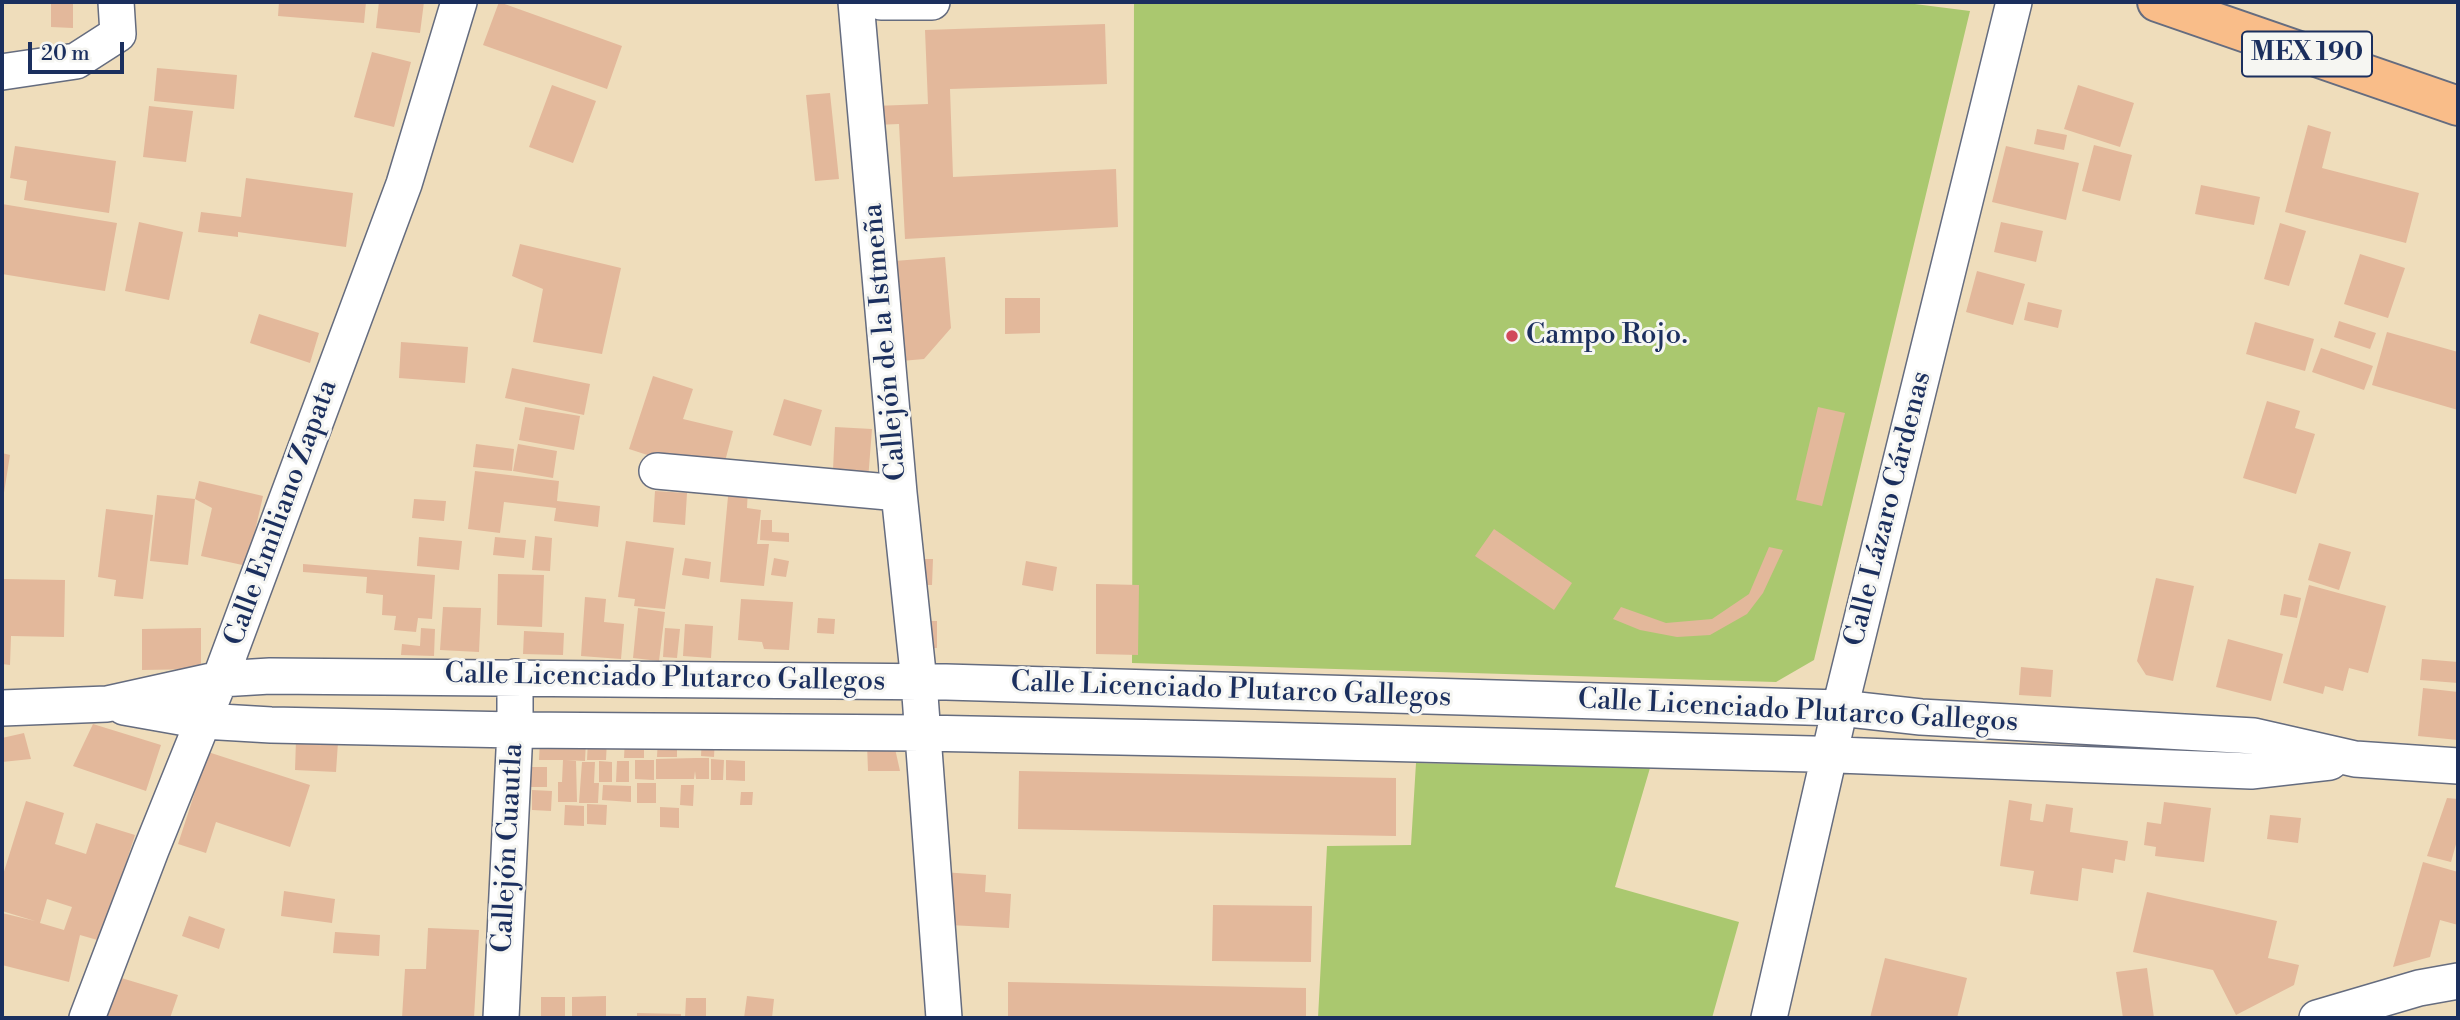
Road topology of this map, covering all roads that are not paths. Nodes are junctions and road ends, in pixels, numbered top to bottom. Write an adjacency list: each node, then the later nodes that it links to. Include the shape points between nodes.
1 (116, 2): 8 (street, via 118,34 76,61)
2 (459, 2): 13 (street, Calle Emiliano Zapata, via 404,184)
3 (856, 2): 11 (street, Callejón de la Istmeña)
4 (881, 2): 5 (street)
5 (932, 2)
6 (2014, 2): 18 (street, Calle Lázaro Cárdenas)
7 (2157, 2): 9 (main road, MEX 190)
8 (2, 72)
9 (2458, 106)
10 (657, 471): 11 (street)
11 (899, 493): 14 (street, Callejón de la Istmeña)
12 (515, 677): 13 (street, Calle Licenciado Plutarco Gallegos); 14 (street, Calle Licenciado Plutarco Gallegos); 20 (street, Callejón Cuautla)
13 (220, 679): 16 (street, Calle Licenciado Plutarco Gallegos); 19 (street, Calle Emiliano Zapata)
14 (919, 682): 15 (street, Calle Licenciado Plutarco Gallegos); 21 (street, Callejón de la Istmeña)
15 (1221, 690): 18 (street, Calle Licenciado Plutarco Gallegos); 22 (street)
16 (107, 704): 17 (street, Calle Licenciado Plutarco Gallegos); 19 (street, Calle Licenciado Plutarco Gallegos)
17 (2, 708)
18 (1840, 708): 23 (street, Calle Lázaro Cárdenas); 24 (street, Calle Licenciado Plutarco Gallegos, via 1921,717 2254,736)
19 (203, 721): 20 (street, Calle Licenciado Plutarco Gallegos); 27 (street, Calle Emiliano Zapata)
20 (515, 730): 21 (street, Calle Licenciado Plutarco Gallegos); 28 (street, Callejón Cuautla)
21 (921, 733): 22 (street, Calle Licenciado Plutarco Gallegos); 29 (street, Callejón de la Istmeña)
22 (1219, 738): 23 (street, Calle Licenciado Plutarco Gallegos)
23 (1830, 755): 24 (street, Calle Licenciado Plutarco Gallegos, via 2251,771); 30 (street, Calle Lázaro Cárdenas)
24 (2355, 759): 25 (street, Calle Licenciado Plutarco Gallegos)
25 (2458, 766)
26 (2458, 981): 31 (street)
27 (87, 1018)
28 (500, 1018)
29 (944, 1018)
30 (1769, 1018)
31 (2317, 1018)

